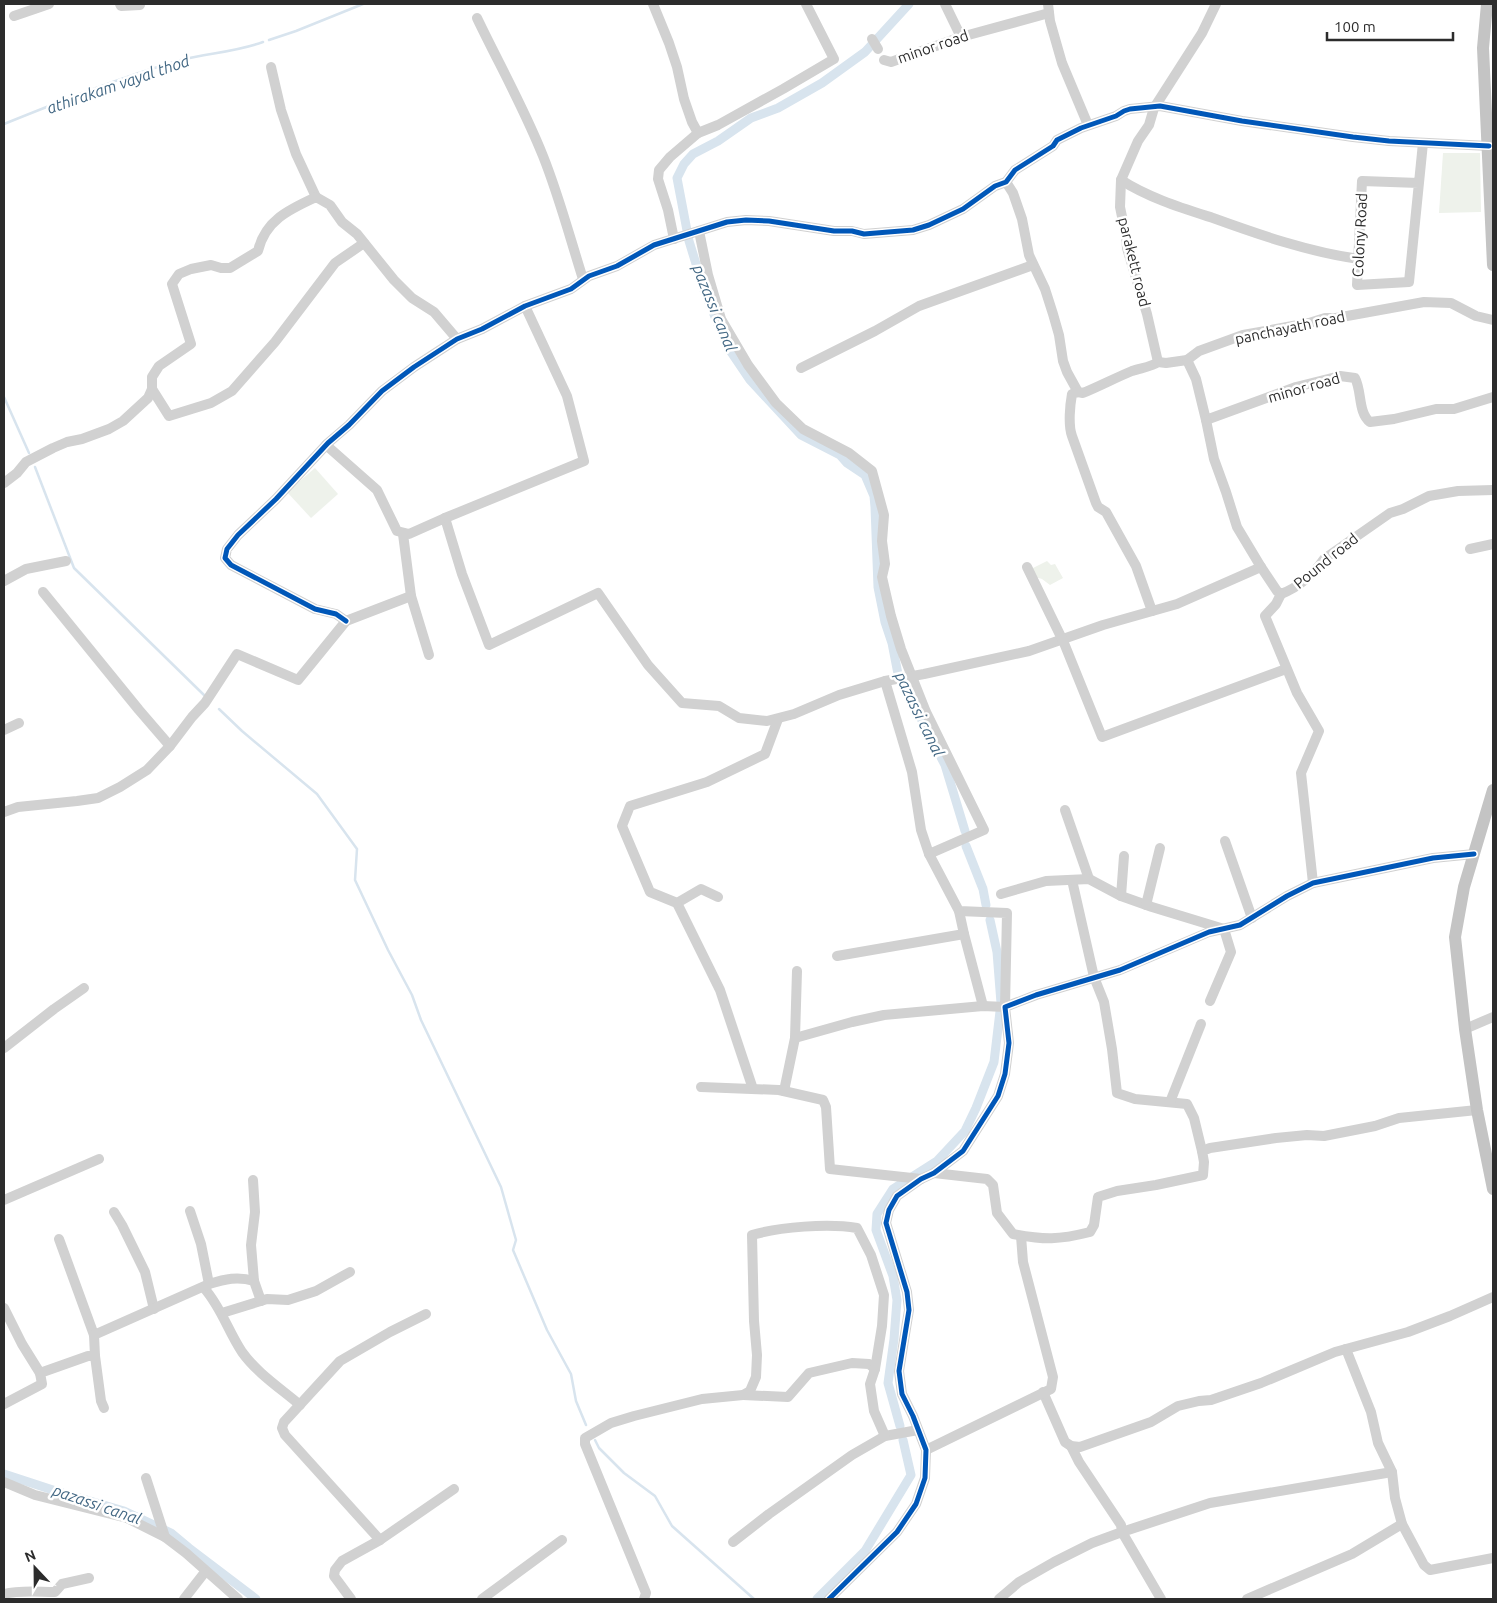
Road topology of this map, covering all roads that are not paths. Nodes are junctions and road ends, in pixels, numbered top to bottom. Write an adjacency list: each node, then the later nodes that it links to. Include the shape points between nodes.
1 (49, 4): 10 (street)
2 (120, 4): 8 (street)
3 (653, 4): 20 (street, via 663,24 684,99)
4 (806, 4): 20 (street, via 834,58 718,125)
5 (945, 4): 12 (street)
6 (1216, 4): 18 (street, parakett road, via 1202,33)
7 (1487, 4): 16 (main road, via 1483,48)
8 (140, 5)
9 (1049, 8): 12 (street, minor road); 19 (street, via 1062,63)
10 (14, 16)
11 (477, 18): 34 (street, via 544,156)
12 (961, 37): 15 (street, minor road, via 891,62)
13 (872, 38): 14 (street, minor road)
14 (878, 49)
15 (884, 60)
16 (1488, 60): 22 (main road)
17 (271, 67): 27 (street, via 296,154)
18 (1154, 108): 19 (street, via 1130,109); 21 (street, via 1160,106 1353,137); 24 (street, parakett road, via 1149,125 1138,141)
19 (1088, 125): 25 (street, via 1057,140 1053,146 1015,170)
20 (698, 133): 29 (street, via 659,170 658,179)
21 (1423, 143): 22 (street); 26 (street, Colony Road)
22 (1489, 146): 23 (main road)
23 (1491, 172): 33 (main road)
24 (1121, 180): 31 (street, via 1168,202 1252,232); 39 (street, parakett road, via 1120,207 1127,248)
25 (1006, 182): 28 (street, via 963,209 913,230 864,234 746,220 727,222); 32 (street, via 1022,219 1025,243)
26 (1419, 183): 31 (street, Colony Road, via 1362,181); 31 (street, Colony Road, via 1409,282 1358,285)
27 (316, 197): 30 (street, via 330,205); 41 (street, via 289,210 272,223 258,250 230,268 211,265 179,274 172,284 191,344 159,366 152,377)
28 (692, 233): 29 (street); 64 (street, via 721,319 748,365 776,403 803,429 848,453 872,471 884,515 882,541 885,564 882,577)
29 (674, 238): 34 (street)
30 (364, 243): 37 (street, via 394,280 412,298 434,312); 41 (street, via 335,263 232,391 211,403 170,416)
31 (1359, 260)
32 (1033, 265): 40 (street, via 920,306); 42 (street, via 1053,314 1064,366)
33 (1493, 265)
34 (583, 279): 35 (street, via 571,289)
35 (526, 306): 37 (street); 48 (street, via 567,396 584,461)
36 (1493, 320): 38 (street, panchayath road, via 1476,316 1451,303 1424,302 1242,335 1199,351)
37 (457, 339): 45 (street, via 382,391)
38 (1187, 360): 39 (street, panchayath road); 44 (street, via 1196,379)
39 (1158, 362): 42 (street, panchayath road, via 1083,393)
40 (801, 368)
41 (152, 389): 46 (street, via 148,398 123,421 26,462)
42 (1078, 392): 59 (street, via 1072,394 1072,436 1096,503 1106,512 1136,566)
43 (1493, 397): 44 (street, minor road, via 1454,409 1436,409 1370,422 1355,378 1340,376 1286,390)
44 (1206, 420): 54 (street, Pound road, via 1214,459 1237,527)
45 (326, 445): 49 (street, via 376,490 397,531); 60 (street, via 238,535 224,558 266,584)
46 (4, 484)
47 (1493, 490): 57 (street, Pound road, via 1429,496 1390,513 1324,559 1293,589)
48 (445, 518): 49 (street); 66 (street, via 488,644 598,593 648,666 682,703 719,706 739,718 767,722)
49 (403, 534): 58 (street)
50 (1493, 544): 51 (street)
51 (1470, 549)
52 (66, 561): 55 (street, via 26,569)
53 (1027, 567): 61 (street)
54 (1260, 567): 57 (street, Pound road); 59 (street, via 1177,604)
55 (4, 581)
56 (43, 592): 69 (street)
57 (1281, 594): 63 (street, via 1265,616)
58 (411, 596): 60 (street); 62 (street)
59 (1152, 611): 61 (street)
60 (346, 621): 69 (street, via 298,680 237,654 205,703)
61 (1061, 638): 63 (street, via 1102,737); 64 (street, via 1029,651)
62 (429, 655)
63 (1286, 669): 81 (street, via 1319,731 1301,773)
64 (911, 677): 65 (street); 76 (street, via 984,830)
65 (889, 680): 66 (street); 76 (street)
66 (778, 719): 85 (street, via 765,754 707,782 630,806 622,826 650,892)
67 (19, 723): 68 (street)
68 (4, 730)
69 (170, 746): 72 (street, via 147,770 98,798 18,807)
70 (1493, 790): 73 (main road)
71 (1065, 810): 79 (street)
72 (4, 812)
73 (1489, 818): 77 (main road)
74 (1225, 841): 88 (street)
75 (1160, 848): 86 (street)
76 (929, 854): 87 (street)
77 (1474, 854): 81 (street, via 1434,858); 100 (main road, via 1464,887 1456,937)
78 (1124, 856): 84 (street)
79 (1088, 879): 80 (street); 84 (street)
80 (1072, 880): 82 (street, via 1046,881); 93 (street)
81 (1313, 883): 88 (street)
82 (1001, 894)
83 (718, 896): 85 (street, via 701,889)
84 (1121, 896): 86 (street)
85 (677, 903): 104 (street, via 720,990)
86 (1146, 905): 89 (street)
87 (959, 911): 90 (street); 97 (street, via 1007,913)
88 (1252, 918): 89 (street)
89 (1224, 929): 93 (street); 95 (street, via 1231,952)
90 (964, 934): 91 (street); 96 (street)
91 (837, 956)
92 (797, 971): 101 (street)
93 (1094, 977): 97 (street); 106 (street, via 1104,1002 1117,1093 1135,1099)
94 (84, 988): 102 (street)
95 (1210, 1001)
96 (982, 1006): 97 (street); 101 (street, via 884,1015)
97 (1005, 1007): 110 (street, via 1009,1043 998,1096 963,1151)
98 (1493, 1018): 100 (street)
99 (1202, 1024): 106 (street)
100 (1465, 1029): 107 (main road)
101 (795, 1038): 105 (street)
102 (4, 1048)
103 (701, 1087): 104 (street)
104 (753, 1089): 105 (street)
105 (784, 1091): 111 (street, via 823,1100 830,1169)
106 (1170, 1102): 108 (street, via 1187,1104 1194,1118)
107 (1477, 1110): 108 (street, via 1399,1118 1324,1136 1247,1141); 113 (main road)
108 (1202, 1152): 117 (street, via 1203,1175 1098,1197 1090,1232 1064,1239)
109 (100, 1159): 114 (street)
110 (934, 1173): 111 (street); 117 (street, via 987,1179 992,1185 997,1213 1013,1234)
111 (920, 1178): 138 (street, via 897,1196 888,1210 886,1223 909,1310 899,1371 902,1394)
112 (253, 1180): 120 (street, via 255,1212 251,1245)
113 (1493, 1189)
114 (4, 1200)
115 (190, 1211): 121 (street, via 201,1244)
116 (114, 1212): 125 (street, via 145,1272)
117 (1021, 1236): 133 (street, via 1023,1262 1053,1377 1051,1388)
118 (59, 1238): 128 (street)
119 (350, 1272): 123 (street, via 316,1291 288,1300)
120 (254, 1281): 121 (street, via 240,1277); 123 (street)
121 (206, 1286): 125 (street); 126 (street)
122 (1493, 1297): 129 (street, via 1408,1332)
123 (261, 1301): 126 (street)
124 (4, 1308): 132 (street)
125 (154, 1309): 128 (street)
126 (222, 1313): 136 (street, via 242,1351)
127 (426, 1314): 136 (street, via 340,1361)
128 (94, 1335): 130 (street)
129 (1346, 1349): 140 (street, via 1211,1400 1178,1406 1151,1422 1105,1439 1080,1447); 142 (street, via 1371,1412 1378,1443)
130 (95, 1356): 132 (street); 137 (street)
131 (875, 1369): 134 (street, via 869,1364 852,1363 809,1372 788,1397); 134 (street, via 884,1295 871,1255 857,1228 792,1228 762,1232 752,1236 756,1378 750,1391); 139 (street, via 870,1384 874,1411)
132 (40, 1373): 135 (street, via 42,1384)
133 (1043, 1392): 140 (street, via 1065,1442); 141 (street)
134 (743, 1395): 160 (street, via 702,1399 634,1416 611,1423 585,1438 646,1593)
135 (4, 1404)
136 (300, 1405): 149 (street, via 284,1422 285,1435)
137 (104, 1408)
138 (918, 1430): 139 (street); 141 (street)
139 (885, 1436): 151 (street)
140 (1071, 1446): 147 (street, via 1121,1524)
141 (926, 1450): 161 (street, via 925,1478 908,1518 898,1532)
142 (1392, 1472): 146 (street); 147 (street, via 1210,1503)
143 (146, 1478): 148 (street)
144 (4, 1482): 148 (street, via 35,1495 127,1518)
145 (454, 1488): 149 (street)
146 (1402, 1524): 152 (street, via 1424,1565 1430,1570); 164 (street, via 1352,1554)
147 (1122, 1532): 162 (street, via 1054,1562 1019,1582); 163 (street)
148 (165, 1537): 153 (street)
149 (380, 1540): 158 (street, via 342,1562 335,1570 334,1576)
150 (562, 1540): 159 (street)
151 (733, 1542)
152 (1493, 1558)
153 (205, 1572): 156 (street); 157 (street)
154 (89, 1578): 155 (street, via 62,1584 55,1592)
155 (4, 1594)
156 (184, 1599)
157 (238, 1599)
158 (351, 1599)
159 (482, 1599)
160 (644, 1599)
161 (829, 1599)
162 (999, 1599)
163 (1161, 1599)
164 (1247, 1599)

